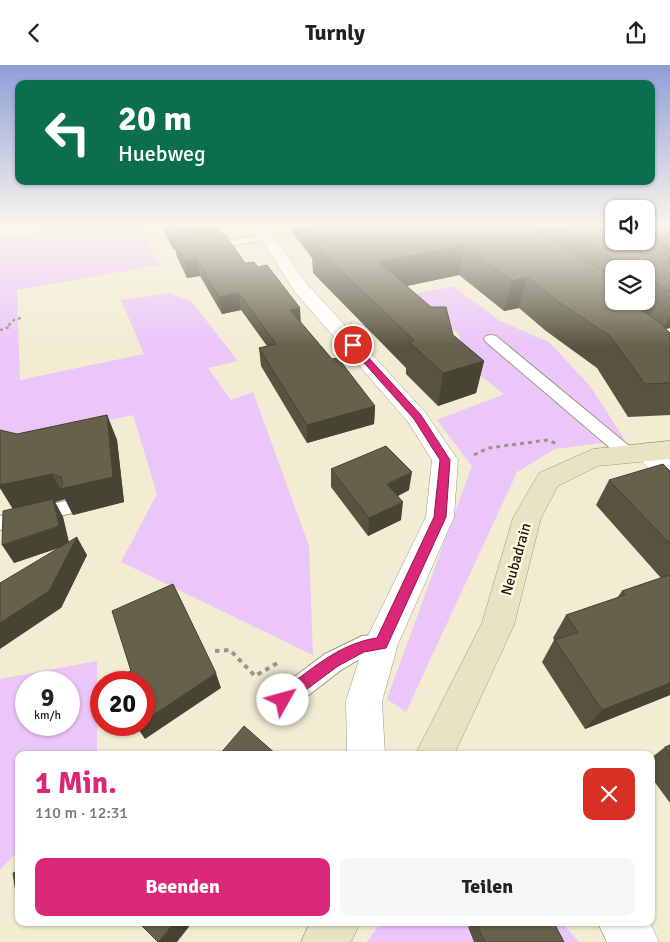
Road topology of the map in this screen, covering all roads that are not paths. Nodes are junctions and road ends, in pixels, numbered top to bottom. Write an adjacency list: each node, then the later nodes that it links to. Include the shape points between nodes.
1 (286, 266): 7 (street, via 301,288 417,417 445,460 440,517)
2 (491, 339): 3 (lane)
3 (649, 452): 4 (street); 10 (street, Neubadrain, via 592,459 548,480 528,518 498,625)
4 (670, 472)
5 (65, 508): 6 (lane)
6 (0, 523)
7 (382, 643): 8 (lane, via 362,646 333,662); 9 (street, via 364,701)
8 (283, 700)
9 (366, 751)
10 (436, 751)
11 (335, 926): 13 (street)
12 (623, 926): 14 (street)
13 (324, 942)
14 (636, 942)

